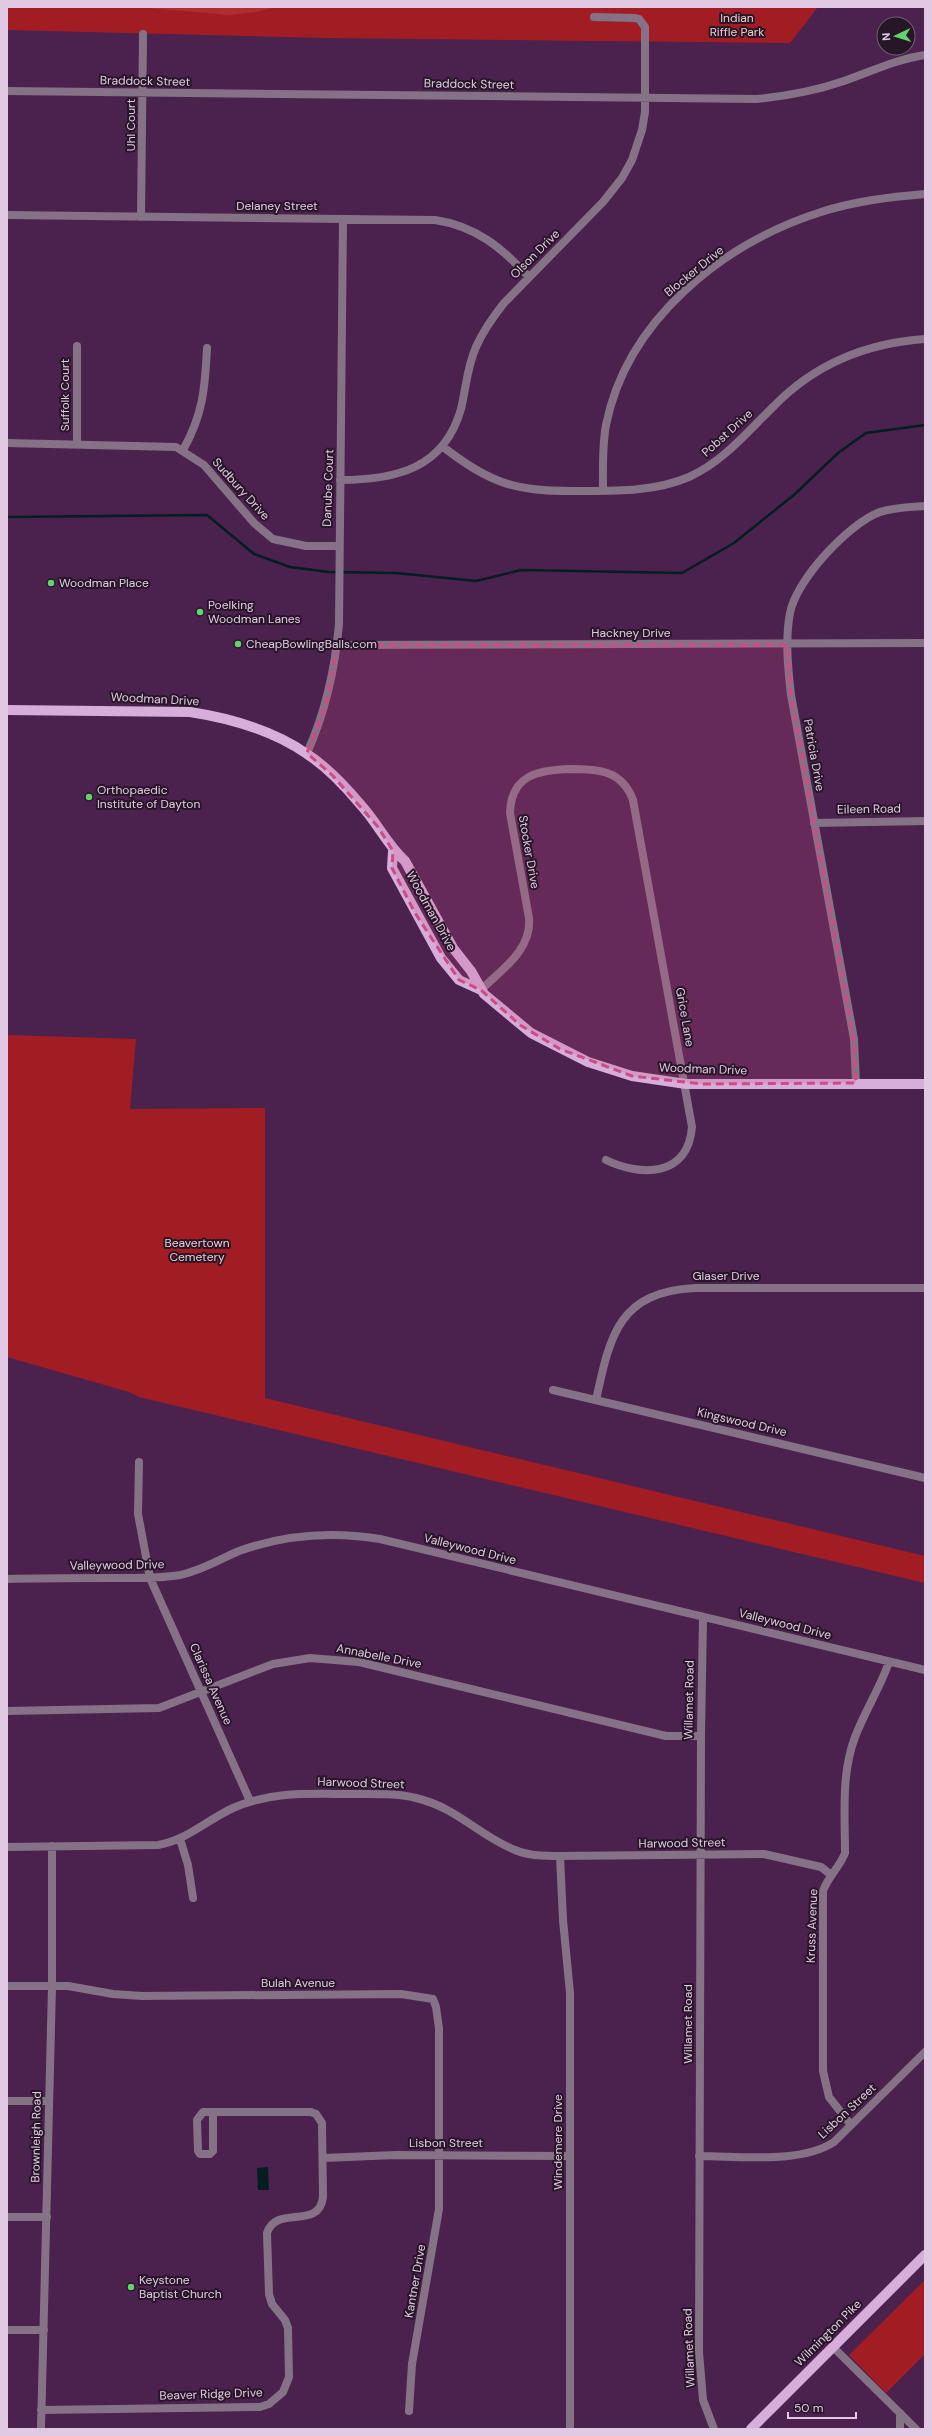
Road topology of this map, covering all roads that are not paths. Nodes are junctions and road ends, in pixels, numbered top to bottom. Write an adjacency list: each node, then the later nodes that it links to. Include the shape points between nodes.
1 (594, 17): 6 (street, Olson Drive, via 634,18 643,22 647,34)
2 (143, 34): 5 (street, Uhl Court)
3 (925, 55): 6 (street, Braddock Street, via 893,63 827,87 780,97)
4 (7, 91): 5 (street, Braddock Street)
5 (143, 92): 6 (street, Braddock Street); 9 (street, Uhl Court)
6 (646, 98): 11 (street, Olson Drive, via 638,145 622,178 603,202)
7 (925, 194): 20 (street, Blocker Drive, via 850,204 792,222 734,253 683,292 644,336 620,381 606,425)
8 (7, 215): 9 (street, Delaney Street)
9 (141, 217): 10 (street, Delaney Street)
10 (343, 219): 11 (street, Delaney Street, via 420,219 456,224 494,243); 19 (street, Danube Court)
11 (529, 277): 17 (street, Olson Drive, via 504,303 480,337 469,367 457,419)
12 (925, 339): 20 (street, Pobst Drive, via 888,343 864,350 818,370 789,392 728,452 689,477 650,488)
13 (77, 346): 16 (street, Suffolk Court)
14 (207, 348): 18 (street, via 199,417)
15 (7, 443): 16 (street, Sudbury Drive)
16 (77, 443): 18 (street, Sudbury Drive, via 163,446)
17 (442, 446): 19 (street, Olson Drive, via 421,463 392,476); 20 (street, Pobst Drive, via 475,471 518,488)
18 (183, 450): 22 (street, Sudbury Drive, via 204,465 254,523 273,539 306,546)
19 (340, 480): 22 (street, Danube Court)
20 (602, 491)
21 (925, 506): 25 (street, Patricia Drive, via 880,512 852,528 810,572 798,589 790,612)
22 (338, 546): 24 (street, Danube Court)
23 (925, 643): 25 (street, Hackney Drive)
24 (337, 645): 25 (street, Hackney Drive); 27 (street, Danube Court, via 328,701)
25 (788, 645): 30 (street, Patricia Drive, via 791,695)
26 (7, 710): 27 (main road, Woodman Drive, via 190,712 211,715 252,728)
27 (307, 753): 31 (main road, Woodman Drive, via 334,776 360,804)
28 (633, 800): 32 (street, Stocker Drive, via 619,778 604,770 542,771 526,778 518,787 512,796 510,813 529,918 528,935 521,950); 34 (street, Grice Lane)
29 (925, 821): 30 (street, Eileen Road)
30 (814, 823): 33 (street, Patricia Drive, via 854,1039)
31 (393, 851): 32 (main road, Woodman Drive, via 405,861 437,921); 32 (main road, Woodman Drive, via 392,868 441,958 458,980)
32 (481, 990): 34 (main road, Woodman Drive, via 526,1029 588,1062 632,1076)
33 (856, 1083): 34 (main road, Woodman Drive); 35 (main road, Woodman Drive)
34 (686, 1084): 36 (street, Grice Lane, via 692,1136 679,1158 665,1168 642,1171)
35 (925, 1084)
36 (606, 1160)
37 (925, 1288): 39 (street, Glaser Drive, via 695,1288 653,1295 635,1307 616,1331 607,1351)
38 (553, 1390): 39 (street, Kingswood Drive)
39 (596, 1400): 41 (street, Kingswood Drive)
40 (139, 1462): 43 (street, Clarissa Avenue, via 138,1514)
41 (925, 1478)
42 (7, 1578): 43 (street, Valleywood Drive)
43 (150, 1578): 44 (street, Valleywood Drive, via 189,1573 238,1552 280,1538 344,1534 380,1540); 47 (street, Clarissa Avenue)
44 (703, 1617): 45 (street, Valleywood Drive); 49 (street, Willamet Road)
45 (889, 1662): 46 (street, Valleywood Drive); 56 (street, Kruss Avenue, via 855,1737 849,1757 845,1796 845,1853)
46 (925, 1670)
47 (202, 1692): 48 (street, Annabelle Drive, via 167,1706 143,1710); 49 (street, Annabelle Drive, via 273,1664 327,1658 367,1664 666,1736); 50 (street, Clarissa Avenue)
48 (7, 1711)
49 (701, 1736): 54 (street, Willamet Road)
50 (250, 1801): 51 (street, Harwood Street); 55 (street, Harwood Street, via 286,1794 404,1796 435,1803 450,1810 502,1844 516,1850 543,1856)
51 (180, 1839): 52 (street, Harwood Street, via 158,1845); 57 (street, via 188,1865)
52 (52, 1846): 53 (street, Harwood Street); 59 (street, Brownleigh Road)
53 (7, 1847)
54 (701, 1854): 55 (street, Harwood Street); 56 (street, Harwood Street, via 776,1856 821,1867); 67 (street, Willamet Road)
55 (560, 1856): 66 (street, Windemere Drive, via 562,1914 570,1993)
56 (830, 1874): 64 (street, Kruss Avenue, via 823,1891 823,2070 829,2097)
57 (193, 1898)
58 (7, 1986): 59 (street, Bulah Avenue)
59 (52, 1987): 62 (street, Brownleigh Road); 65 (street, Bulah Avenue, via 68,1986 142,1996 400,1994 432,1999 436,2007 439,2029)
60 (925, 2052): 64 (street, Lisbon Street)
61 (7, 2101): 62 (street)
62 (49, 2101): 70 (street, Brownleigh Road)
63 (212, 2112): 63 (street, via 203,2112 197,2120 200,2154 210,2154 213,2151); 68 (street, Beaver Ridge Drive, via 291,2111 316,2114 322,2123)
64 (852, 2124): 67 (street, Lisbon Street, via 824,2149 804,2156)
65 (439, 2155): 66 (street, Lisbon Street); 68 (street, Lisbon Street); 76 (street, Kantner Drive, via 439,2209 412,2364)
66 (570, 2156): 79 (street, Windemere Drive)
67 (700, 2156): 80 (street, Willamet Road, via 700,2373 703,2400)
68 (323, 2158): 75 (street, Beaver Ridge Drive, via 323,2197 320,2208 309,2216 278,2219 269,2227 267,2233 270,2298 288,2328 289,2377 283,2392 276,2399 260,2407)
69 (7, 2217): 70 (street)
70 (47, 2217): 73 (street, Brownleigh Road)
71 (925, 2255): 74 (main road, Wilmington Pike)
72 (7, 2330): 73 (street)
73 (44, 2330): 75 (street, Brownleigh Road)
74 (833, 2347): 77 (street); 81 (main road, Wilmington Pike)
75 (41, 2410): 78 (street, Brownleigh Road)
76 (409, 2411)
77 (900, 2413): 82 (street); 83 (street)
78 (41, 2429)
79 (570, 2429)
80 (714, 2429)
81 (751, 2429)
82 (900, 2429)
83 (916, 2429)

